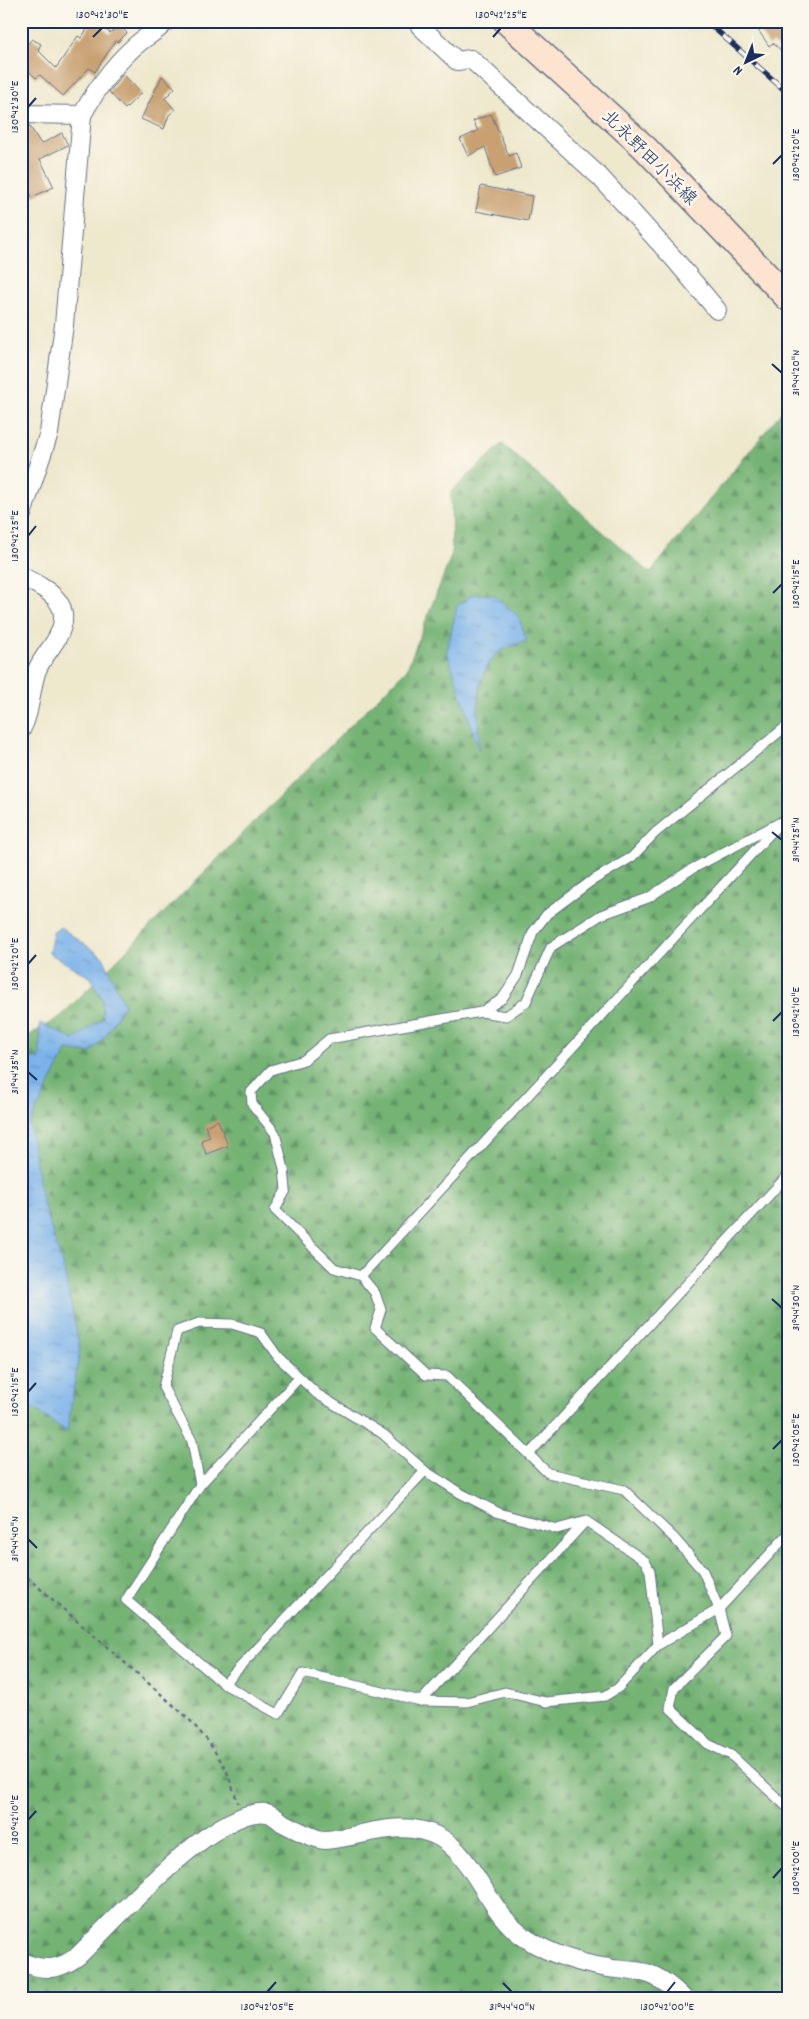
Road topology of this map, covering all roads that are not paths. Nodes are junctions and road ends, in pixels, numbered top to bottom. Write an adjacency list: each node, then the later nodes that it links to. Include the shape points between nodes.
1 (166, 21): 5 (street, via 97,88)
2 (419, 21): 7 (street, via 420,26 458,61 472,59 600,177)
3 (506, 21): 6 (main road, 北永野田小浜線, via 645,148)
4 (21, 114): 5 (street)
5 (82, 115): 8 (street, via 64,325 50,433)
6 (788, 298)
7 (717, 310)
8 (21, 517)
9 (21, 576): 11 (street, via 55,596 63,609 63,623 38,668)
10 (788, 725): 13 (lane, via 655,833 632,856 547,914 533,932 518,975 502,999)
11 (21, 730)
12 (784, 820): 13 (lane, via 690,870 648,898 602,915 551,947 526,1002 506,1016); 15 (lane)
13 (481, 1012): 15 (lane, via 329,1040 304,1060 271,1070 251,1092 252,1104 275,1133 284,1170 286,1190 275,1210 334,1268)
14 (788, 1175): 17 (lane)
15 (361, 1276): 17 (lane, via 375,1293 381,1310 375,1328 426,1375 447,1376)
16 (299, 1378): 18 (lane, via 317,1394 383,1434); 19 (lane); 19 (lane, via 261,1333 232,1324 199,1323 177,1331 163,1387 192,1441)
17 (529, 1454): 22 (lane, via 548,1473 624,1490 703,1571)
18 (425, 1471): 20 (lane, via 499,1513 557,1529); 24 (lane)
19 (200, 1485): 24 (lane, via 126,1600)
20 (586, 1521): 23 (lane, via 645,1561 650,1570); 25 (lane)
21 (788, 1534): 22 (lane)
22 (719, 1609): 23 (lane); 26 (lane, via 726,1636 674,1688 670,1708 708,1744 731,1755)
23 (658, 1645): 25 (lane, via 618,1688 606,1696 546,1702 506,1692 467,1702)
24 (224, 1684): 25 (lane, via 278,1714 303,1673)
25 (421, 1701)
26 (788, 1808)
27 (21, 1962): 28 (street, via 46,1970 66,1965 181,1856 214,1830 243,1816 268,1813 288,1826 321,1840 350,1838 383,1828 418,1829 440,1837 471,1870 497,1910 526,1939 560,1955 607,1968 656,1976)
28 (683, 1998)

